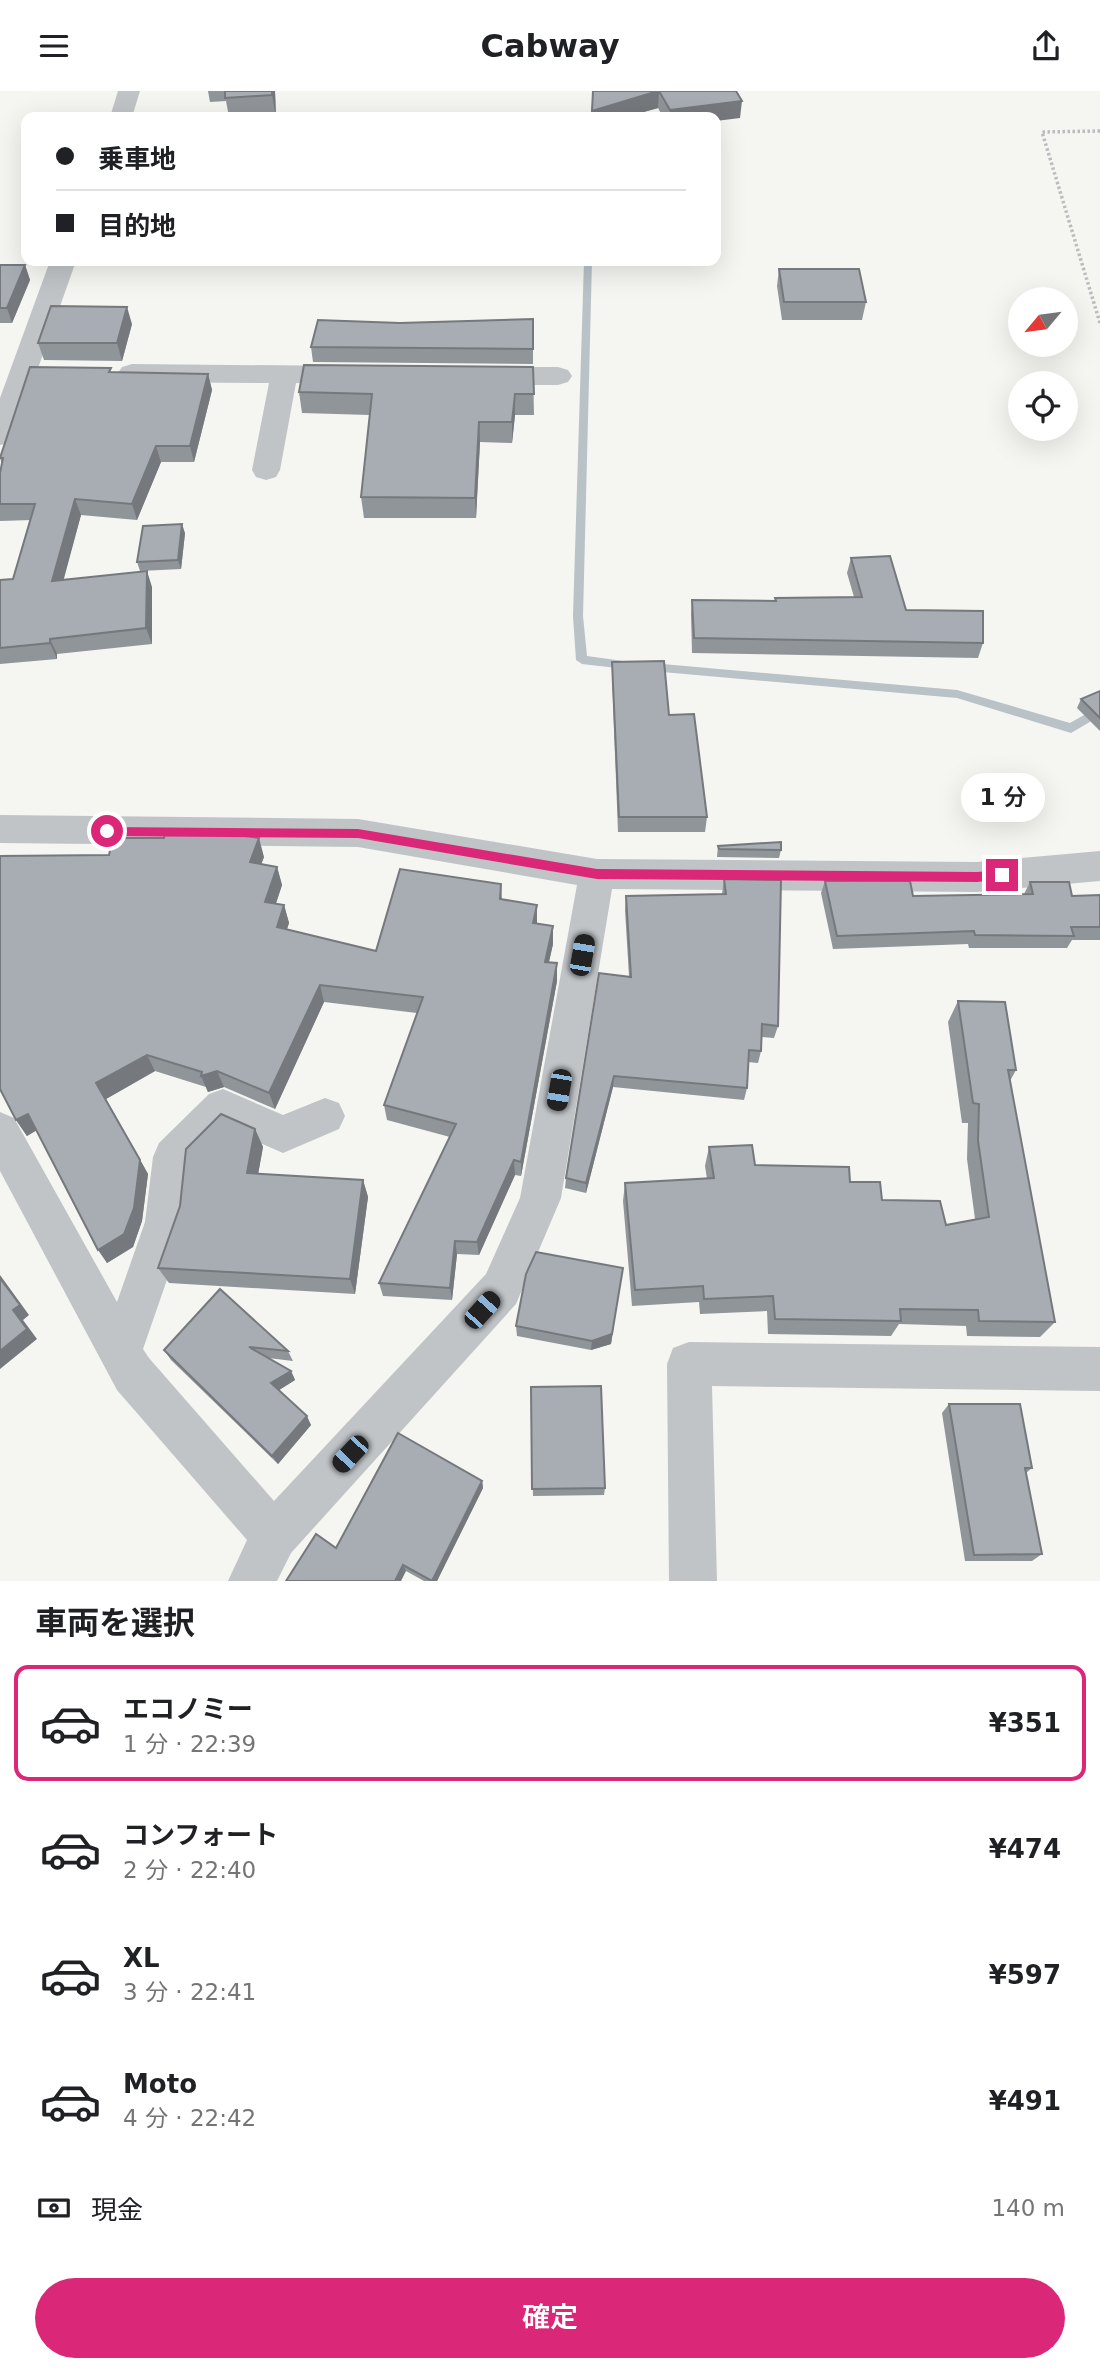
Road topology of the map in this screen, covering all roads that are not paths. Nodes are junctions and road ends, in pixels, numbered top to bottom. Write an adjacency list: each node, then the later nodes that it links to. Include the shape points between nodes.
1 (129, 91): 2 (street)
2 (123, 112)
3 (61, 266): 4 (street)
4 (23, 372): 5 (street); 11 (street)
5 (51, 372)
6 (106, 372): 7 (street)
7 (284, 374): 8 (street); 12 (street)
8 (380, 375)
9 (462, 376): 10 (street)
10 (558, 376)
11 (0, 436)
12 (267, 470)
13 (0, 829): 15 (street, via 358,833)
14 (1100, 866): 15 (street, via 977,877)
15 (597, 874): 20 (street, via 540,1198 501,1289)
16 (325, 1116): 18 (street, via 283,1134 223,1107 173,1157 166,1221)
17 (0, 1131): 18 (street)
18 (121, 1351): 20 (street, via 134,1374)
19 (1100, 1369): 22 (street, via 689,1364)
20 (274, 1536): 21 (street)
21 (252, 1581)
22 (692, 1581)

